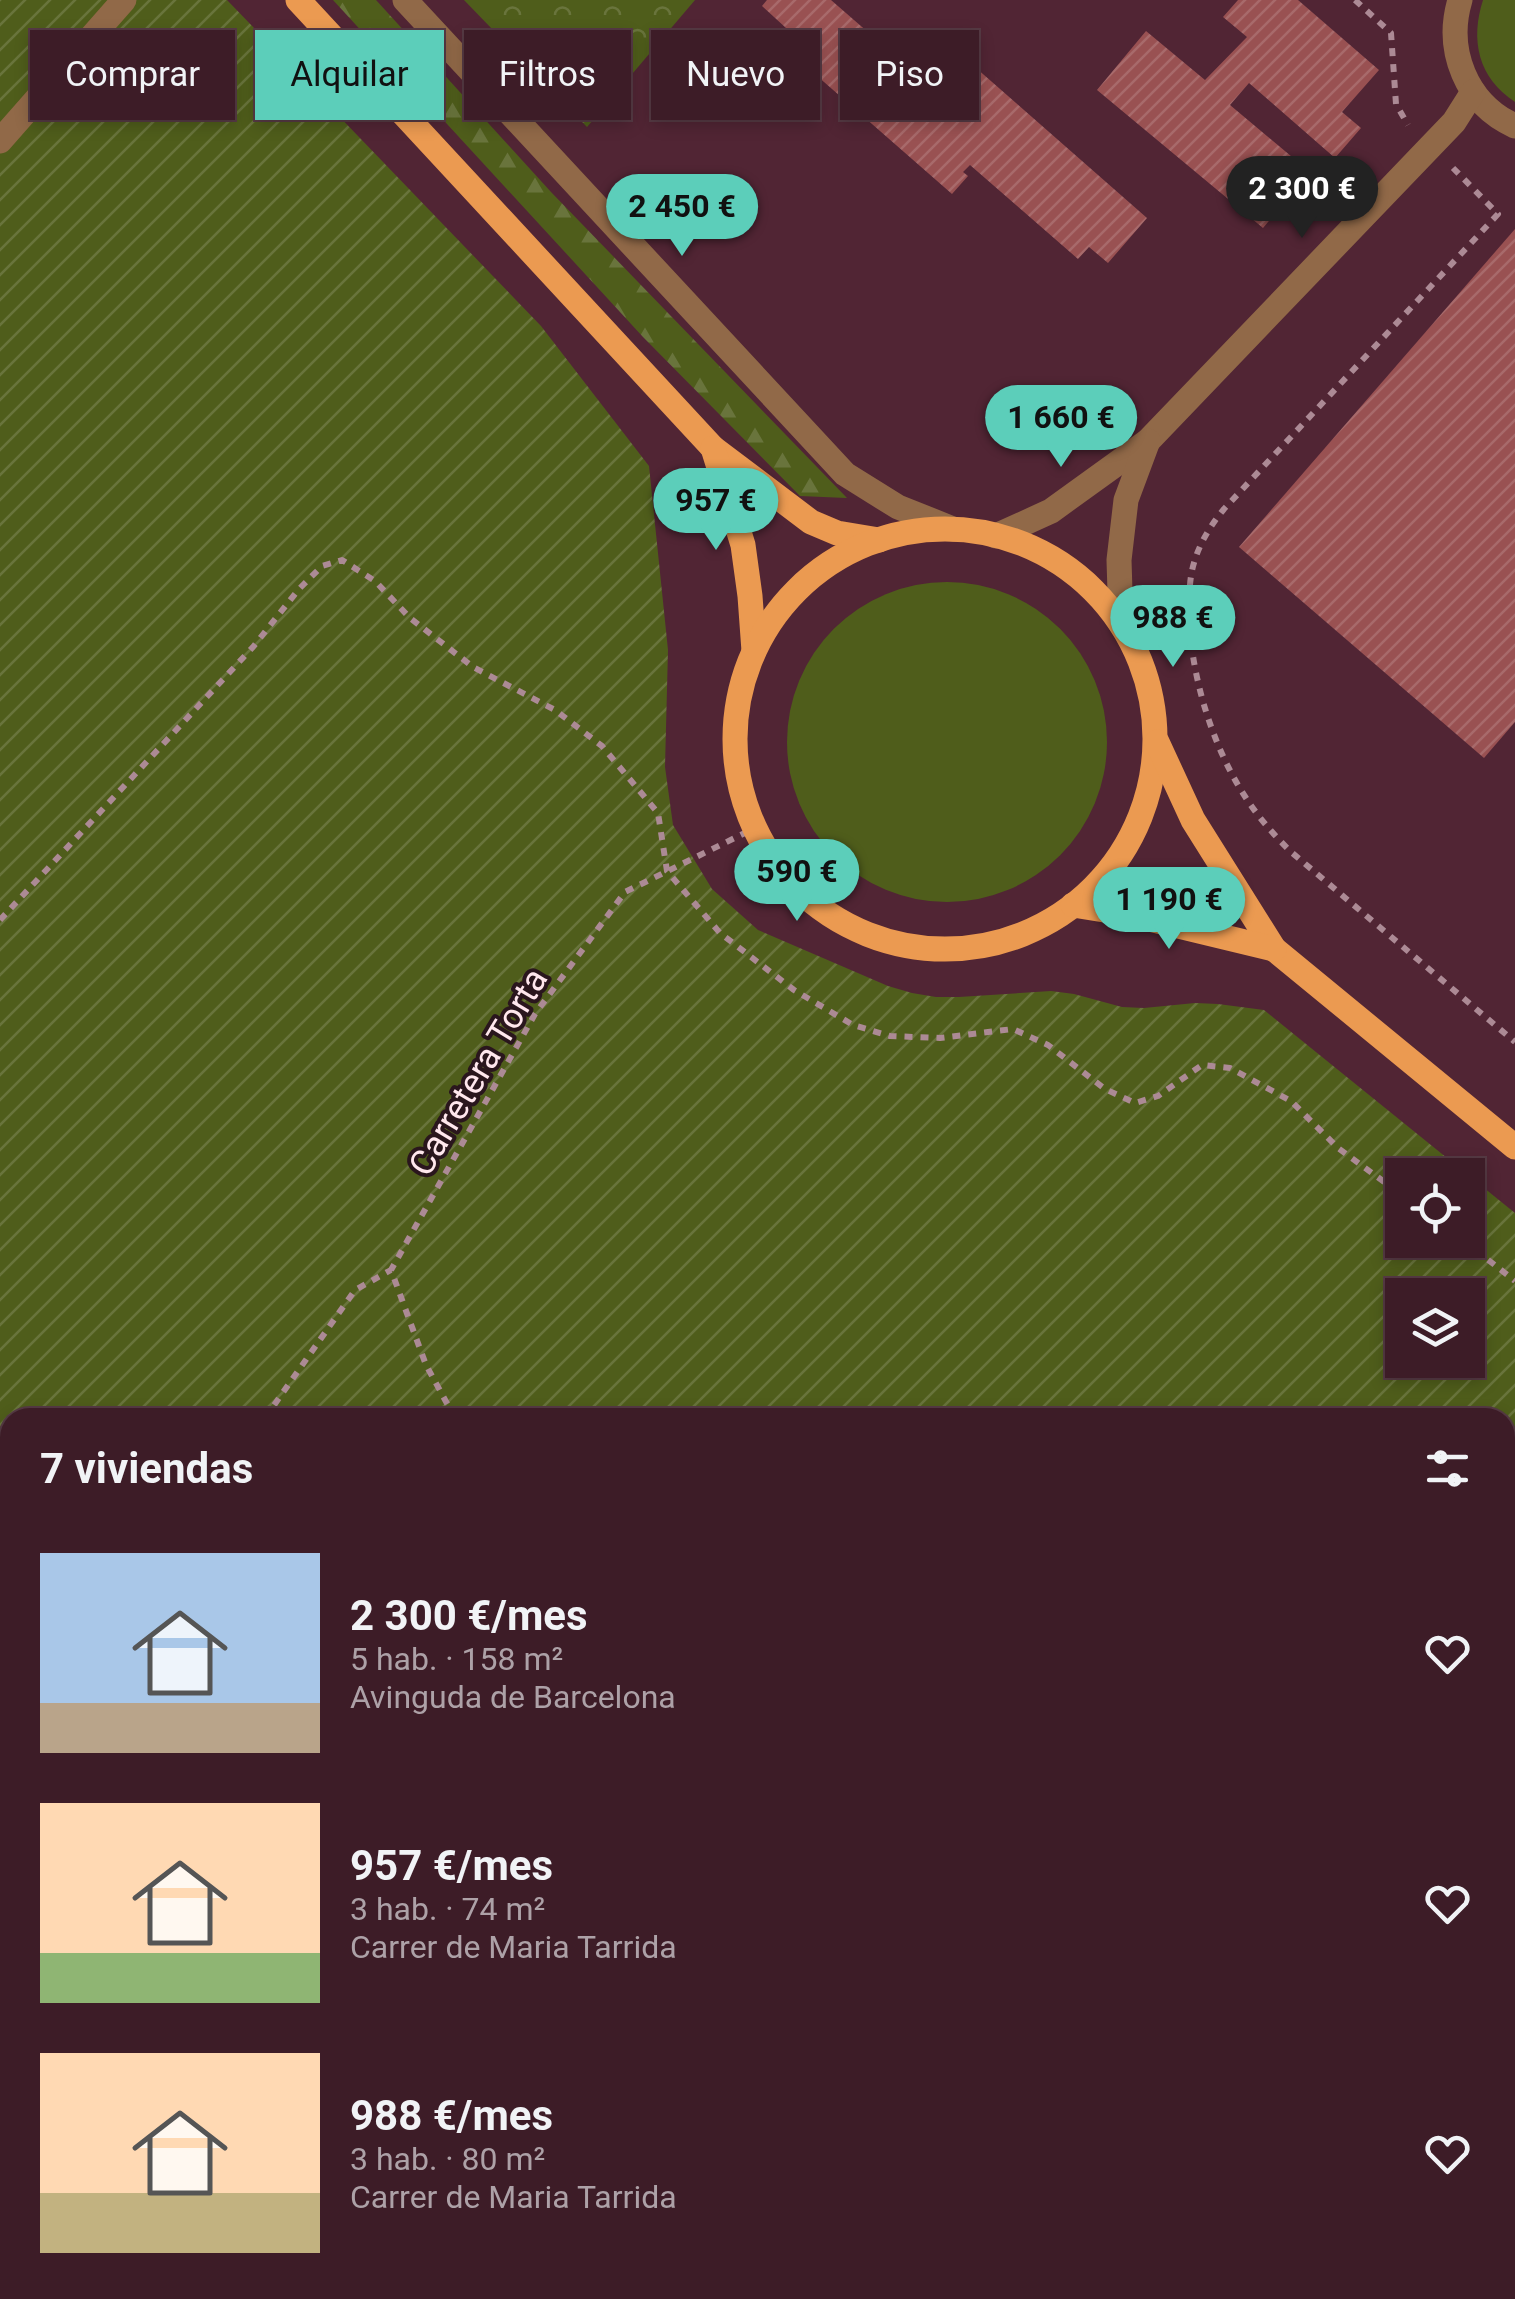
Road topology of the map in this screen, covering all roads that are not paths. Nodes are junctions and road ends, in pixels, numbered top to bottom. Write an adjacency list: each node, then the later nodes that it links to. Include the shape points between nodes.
1 (124, 0): 7 (street)
2 (298, 0): 9 (main road)
3 (405, 0): 10 (street, via 845,474 898,507)
4 (1452, 6): 5 (street, via 1456,52)
5 (1473, 92): 6 (street); 8 (street, via 1454,122)
6 (1515, 126)
7 (0, 140)
8 (1148, 441): 11 (street, via 1051,511); 13 (street, via 1126,500)
9 (713, 448): 12 (main road, via 811,522); 14 (main road, via 743,545)
10 (954, 529): 11 (main road); 12 (main road)
11 (996, 536): 13 (main road, via 1067,568)
12 (879, 540): 14 (main road, via 812,576)
13 (1121, 624): 15 (main road, via 1146,678)
14 (754, 651): 16 (main road, via 735,726 739,778 755,828 798,888 838,919 883,939 932,948 982,944 1030,930)
15 (1155, 737): 16 (main road, via 1148,795 1134,831 1114,864); 17 (main road, via 1193,820)
16 (1073, 905): 17 (main road)
17 (1274, 950): 18 (main road)
18 (1515, 1147)

